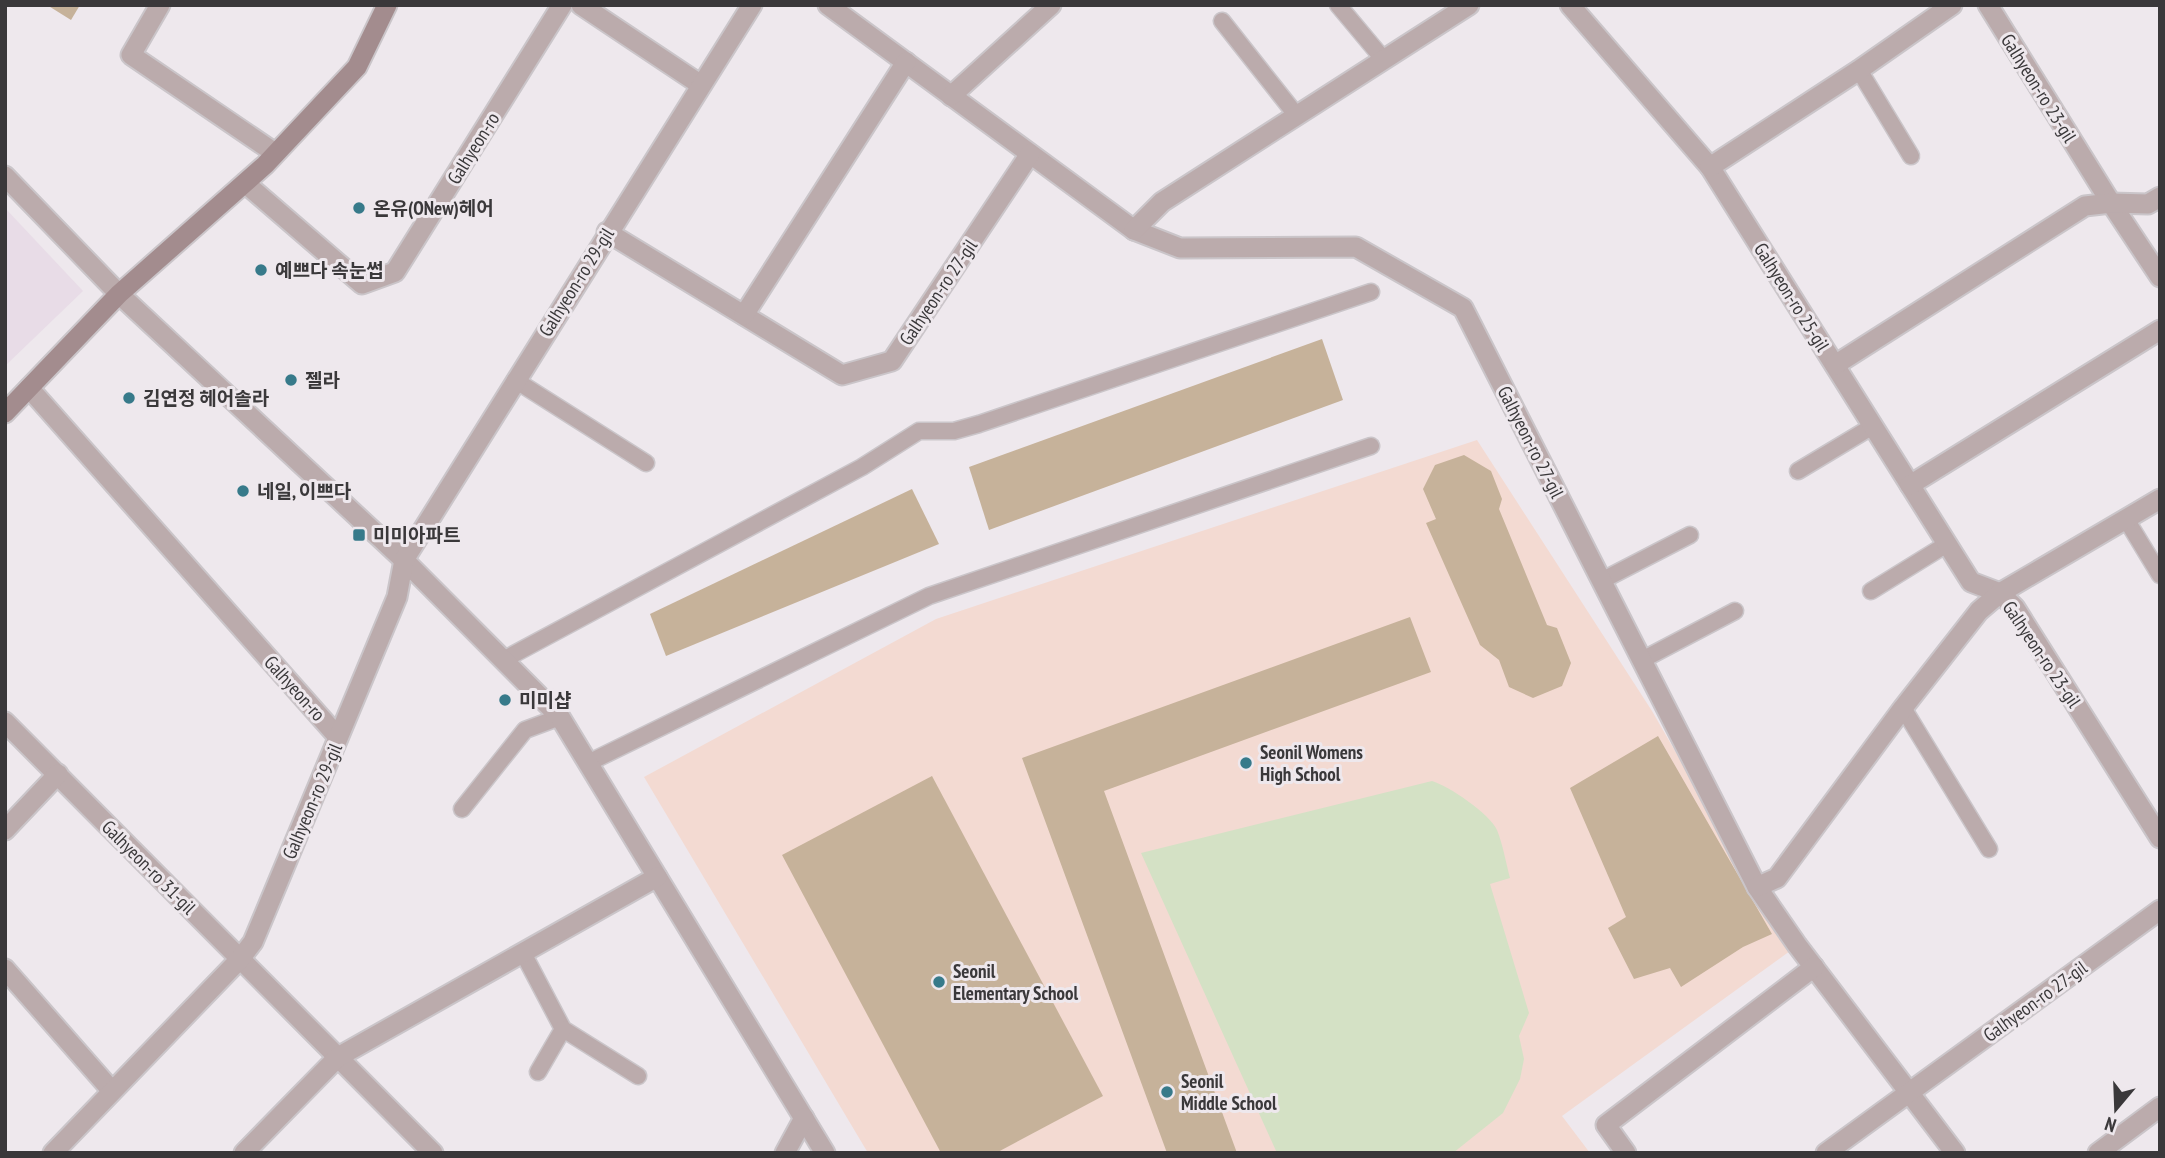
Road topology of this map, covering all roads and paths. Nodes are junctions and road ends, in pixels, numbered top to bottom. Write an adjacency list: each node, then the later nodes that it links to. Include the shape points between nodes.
1 (160, 5): 20 (street, via 131,55)
2 (387, 5): 20 (main road, via 357,67)
3 (562, 5): 25 (street, Galhyeon-ro, via 395,272 362,284)
4 (581, 5): 17 (street)
5 (752, 5): 17 (street, Galhyeon-ro 29-gil)
6 (828, 5): 15 (street, Galhyeon-ro 27-gil)
7 (1051, 5): 18 (street)
8 (1338, 5): 14 (lane)
9 (1469, 5): 14 (street)
10 (1570, 5): 23 (street, Galhyeon-ro 25-gil)
11 (1952, 5): 16 (street)
12 (1987, 5): 27 (street, Galhyeon-ro 23-gil)
13 (1222, 20): 19 (lane)
14 (1384, 60): 19 (street)
15 (906, 62): 18 (street, Galhyeon-ro 27-gil); 33 (street)
16 (1859, 70): 22 (lane); 23 (street)
17 (701, 85): 29 (street, Galhyeon-ro 29-gil)
18 (951, 96): 21 (street, Galhyeon-ro 27-gil)
19 (1297, 116): 28 (street, via 1162,202)
20 (275, 153): 25 (main road)
21 (1030, 154): 28 (street, Galhyeon-ro 27-gil); 33 (street, Galhyeon-ro 27-gil, via 892,361 842,375)
22 (1911, 156)
23 (1710, 167): 35 (street, Galhyeon-ro 25-gil)
24 (5, 176): 32 (street)
25 (245, 183): 32 (main road)
26 (2160, 197): 27 (street, via 2148,204)
27 (2111, 203): 30 (street, Galhyeon-ro 23-gil); 35 (street, via 2085,206)
28 (1134, 230): 50 (street, Galhyeon-ro 27-gil, via 1180,248 1356,247 1463,308)
29 (607, 232): 33 (street, Galhyeon-ro 27-gil); 36 (street, Galhyeon-ro 29-gil)
30 (2160, 277)
31 (1371, 292): 54 (lane, via 979,424 954,431 919,431 862,467)
32 (119, 294): 37 (main road); 48 (street)
33 (744, 315)
34 (2160, 330): 43 (street)
35 (1835, 365): 39 (street, Galhyeon-ro 25-gil)
36 (515, 380): 41 (lane); 48 (street, Galhyeon-ro 29-gil)
37 (29, 388): 38 (main road); 59 (street, Galhyeon-ro)
38 (5, 412)
39 (1873, 426): 42 (lane); 43 (street, Galhyeon-ro 25-gil)
40 (1371, 446): 60 (lane, via 929,596)
41 (646, 463)
42 (1798, 471)
43 (1910, 485): 47 (street, Galhyeon-ro 25-gil)
44 (2160, 499): 45 (street, Galhyeon-ro 23-gil)
45 (2126, 519): 49 (lane); 52 (street, Galhyeon-ro 23-gil)
46 (1690, 535): 50 (lane)
47 (1947, 544): 51 (lane); 52 (street, Galhyeon-ro 25-gil, via 1971,582)
48 (404, 561): 54 (street); 59 (street, Galhyeon-ro 29-gil, via 397,597)
49 (2160, 575)
50 (1601, 581): 55 (street, Galhyeon-ro 27-gil)
51 (1871, 591)
52 (2000, 593): 56 (street, via 1979,611); 64 (street, Galhyeon-ro 23-gil, via 2015,608)
53 (1735, 611): 55 (lane)
54 (503, 660): 57 (street)
55 (1642, 660): 67 (street, Galhyeon-ro 27-gil)
56 (1903, 708): 65 (lane); 67 (street, via 1777,878)
57 (560, 717): 60 (street); 62 (lane, via 525,730)
58 (5, 722): 61 (street, Galhyeon-ro 31-gil)
59 (338, 737): 70 (street, Galhyeon-ro 29-gil, via 253,942)
60 (588, 763): 66 (street)
61 (58, 774): 63 (street); 70 (street, Galhyeon-ro 31-gil)
62 (462, 809)
63 (5, 830)
64 (2160, 838)
65 (1989, 849)
66 (657, 877): 69 (street); 80 (street)
67 (1756, 887): 71 (street, Galhyeon-ro 27-gil)
68 (2160, 910): 78 (street, Galhyeon-ro 27-gil)
69 (523, 953): 73 (lane); 74 (street)
70 (240, 959): 74 (street, Galhyeon-ro 31-gil); 77 (street)
71 (1814, 967): 78 (street, Galhyeon-ro 27-gil); 86 (street, via 1606,1125)
72 (5, 969): 77 (street)
73 (563, 1029): 75 (lane); 76 (lane)
74 (338, 1057): 82 (street); 83 (street, Galhyeon-ro 31-gil)
75 (538, 1073)
76 (638, 1076)
77 (112, 1091): 81 (street)
78 (1909, 1092): 87 (street, Galhyeon-ro 27-gil); 88 (street, Galhyeon-ro 27-gil)
79 (2160, 1107): 89 (street)
80 (804, 1118): 84 (street); 85 (street)
81 (53, 1153)
82 (244, 1153)
83 (433, 1153)
84 (785, 1153)
85 (825, 1153)
86 (1626, 1153)
87 (1826, 1153)
88 (1955, 1153)
89 (2098, 1153)

